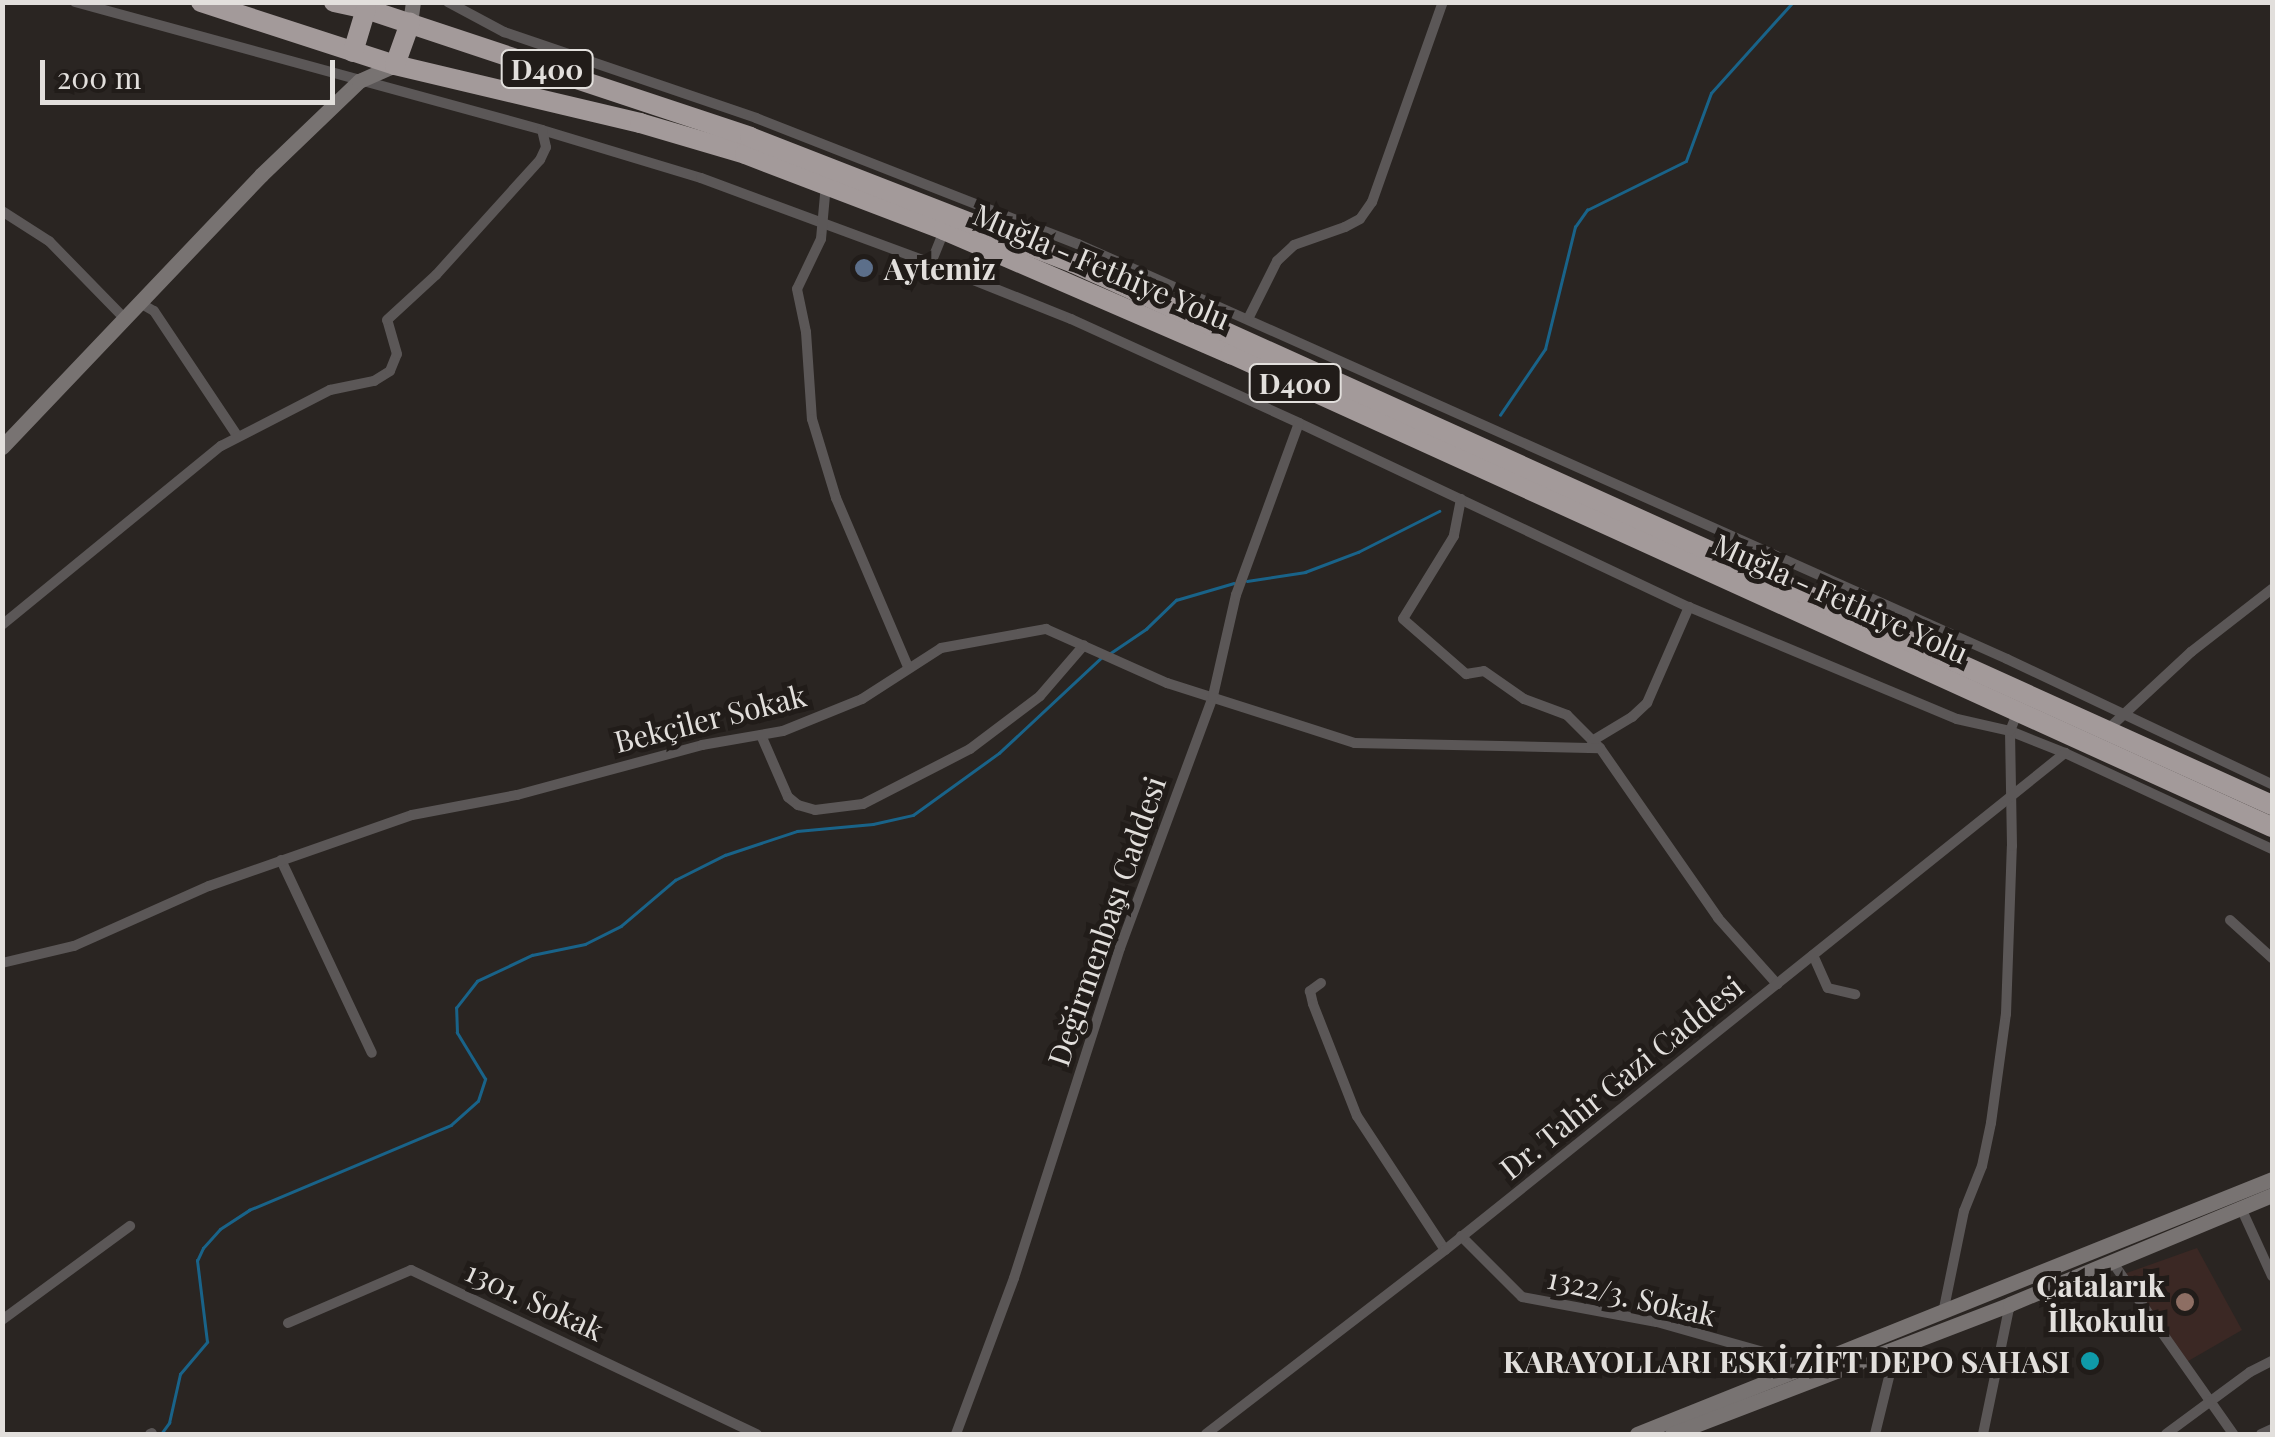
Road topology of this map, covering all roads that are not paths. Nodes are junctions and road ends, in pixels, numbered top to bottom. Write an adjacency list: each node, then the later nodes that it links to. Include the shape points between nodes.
1 (75, 2): 10 (street)
2 (201, 2): 8 (highway, Muğla - Fethiye Yolu / D400)
3 (334, 2): 6 (highway, Muğla - Fethiye Yolu / D400)
4 (448, 2): 16 (street, via 504,32 787,130)
5 (1443, 2): 21 (street, via 1372,202 1345,227 1294,245 1277,261)
6 (371, 6): 7 (highway, Muğla - Fethiye Yolu / D400); 8 (highway)
7 (412, 13): 9 (highway); 16 (highway, Muğla - Fethiye Yolu / D400)
8 (353, 52): 9 (highway, Muğla - Fethiye Yolu / D400); 10 (main road)
9 (395, 65): 10 (main road); 12 (highway, Muğla - Fethiye Yolu / D400, via 640,123)
10 (358, 81): 11 (street); 19 (main road)
11 (542, 130): 14 (street); 24 (street, via 546,147 540,160 386,320 397,354 390,371 330,390)
12 (826, 184): 14 (street); 15 (highway, Muğla - Fethiye Yolu / D400)
13 (2, 212): 20 (street, via 49,240)
14 (824, 223): 17 (street); 31 (street, via 797,289 812,419 836,498)
15 (944, 230): 17 (street); 33 (highway, Muğla - Fethiye Yolu / D400, via 1214,347)
16 (1066, 249): 18 (highway, Muğla - Fethiye Yolu / D400)
17 (931, 263): 23 (street)
18 (1149, 286): 21 (street); 22 (highway, Muğla - Fethiye Yolu / D400)
19 (140, 303): 20 (main road); 24 (street, via 154,312)
20 (125, 318): 25 (main road)
21 (1248, 318): 22 (street)
22 (1430, 412): 34 (highway, Muğla - Fethiye Yolu / D400)
23 (1299, 423): 26 (street); 32 (street, Değirmenbaşı Caddesi, via 1236,594)
24 (238, 437): 29 (street)
25 (2, 447)
26 (1461, 499): 28 (street); 36 (street, via 1454,536 1402,619 1466,674 1484,671 1524,699 1567,714)
27 (2272, 589): 34 (street)
28 (1689, 607): 33 (street, via 1956,719); 36 (street, via 1647,703)
29 (2, 625)
30 (1084, 645): 31 (street, Bekçiler Sokak, via 1046,629 941,648); 32 (street, Bekçiler Sokak); 35 (street, via 1040,696 970,748 864,804 815,810 798,805)
31 (908, 666): 35 (street, Bekçiler Sokak, via 862,699)
32 (1213, 696): 36 (street, Bekçiler Sokak, via 1355,743); 71 (street, Değirmenbaşı Caddesi)
33 (2014, 721): 37 (street); 39 (street); 41 (highway, Muğla - Fethiye Yolu / D400)
34 (2114, 722): 38 (street); 40 (highway, Muğla - Fethiye Yolu / D400)
35 (761, 735): 43 (street, Bekçiler Sokak, via 412,814)
36 (1596, 745): 49 (street, via 1718,918)
37 (2064, 753): 39 (street, Dr. Tahir Gazi Caddesi); 42 (street)
38 (2272, 784)
39 (2012, 799): 45 (street, Dr. Tahir Gazi Caddesi); 61 (street, via 2006,1014 1991,1123)
40 (2272, 805)
41 (2272, 827)
42 (2272, 850)
43 (280, 860): 47 (street, Bekçiler Sokak, via 74,946); 51 (street)
44 (2230, 920): 46 (street)
45 (1813, 956): 49 (street, Dr. Tahir Gazi Caddesi); 50 (street, via 1828,988)
46 (2272, 958)
47 (2, 964)
48 (1321, 984): 57 (street, via 1310,991 1313,1004 1357,1116)
49 (1777, 984): 56 (street, Dr. Tahir Gazi Caddesi)
50 (1855, 994)
51 (372, 1052)
52 (2272, 1179): 61 (main road)
53 (2272, 1194): 54 (main road)
54 (2241, 1208): 58 (main road); 59 (street)
55 (130, 1226): 62 (street)
56 (1462, 1236): 57 (street, Dr. Tahir Gazi Caddesi); 66 (street, 1322/3. Sokak, via 1522,1297 1657,1322)
57 (1444, 1250): 72 (street, Dr. Tahir Gazi Caddesi)
58 (2113, 1263): 60 (main road); 67 (street)
59 (2272, 1276)
60 (2010, 1304): 64 (main road); 75 (street)
61 (1943, 1314): 66 (main road)
62 (2, 1320)
63 (288, 1323): 70 (street, 1301. Sokak, via 411,1270)
64 (1889, 1350): 69 (street); 74 (main road)
65 (2272, 1361): 67 (street)
66 (1814, 1366): 73 (main road)
67 (2210, 1400): 76 (street); 77 (street)
68 (2272, 1429): 78 (street)
69 (1873, 1431)
70 (757, 1434)
71 (956, 1434)
72 (1206, 1434)
73 (1637, 1434)
74 (1672, 1434)
75 (1983, 1434)
76 (2166, 1434)
77 (2232, 1434)
78 (2261, 1434)

